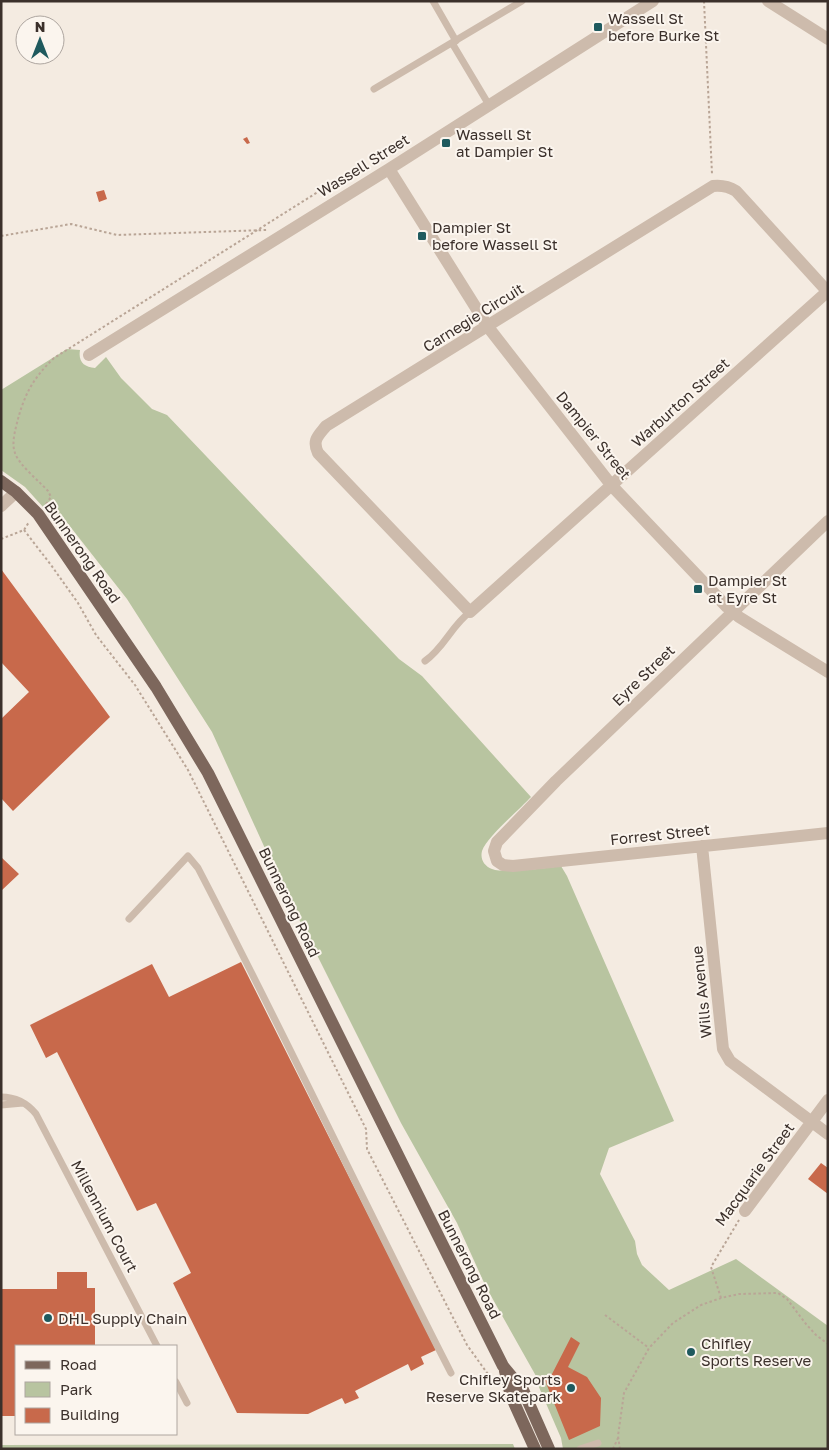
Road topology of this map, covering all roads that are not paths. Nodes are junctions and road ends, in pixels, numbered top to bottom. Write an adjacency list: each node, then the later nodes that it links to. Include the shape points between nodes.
1 (433, 1): 6 (lane)
2 (522, 1): 6 (lane)
3 (653, 1): 8 (street, Wassell Street)
4 (768, 1): 5 (street)
5 (828, 39)
6 (454, 42): 7 (lane); 8 (lane)
7 (374, 89)
8 (489, 106): 9 (street, Wassell Street)
9 (388, 169): 11 (street, Dampier Street); 12 (street, Wassell Street)
10 (827, 291): 11 (street, Carnegie Circuit, via 736,191 722,185 713,186); 14 (street, Warburton Street)
11 (488, 327): 14 (street, Dampier Street); 19 (street, Carnegie Circuit, via 326,426 314,446 318,454)
12 (89, 355)
13 (1, 482): 15 (main road, Bunnerong Road)
14 (612, 486): 18 (street, Dampier Street); 19 (street, Warburton Street)
15 (16, 492): 16 (street); 38 (main road, Bunnerong Road, via 38,514 156,687 208,773 504,1366 511,1396)
16 (1, 506)
17 (828, 521): 18 (street, Eyre Street)
18 (733, 611): 21 (street, Dampier Street); 24 (street, Eyre Street, via 497,842 494,851)
19 (470, 612): 20 (lane, Warburton Street)
20 (425, 661)
21 (828, 672)
22 (828, 832): 23 (street, Forrest Street)
23 (702, 846): 24 (street, Forrest Street, via 513,866); 30 (street, Wills Avenue, via 723,1049 730,1061)
24 (497, 861)
25 (129, 919): 34 (lane, via 188,856 198,868 248,964)
26 (1, 1097): 28 (lane, via 15,1098)
27 (828, 1100): 30 (street, Macquarie Street)
28 (23, 1103): 29 (lane); 33 (lane, Millennium Court, via 36,1114)
29 (1, 1104)
30 (812, 1122): 31 (street, Wills Avenue); 32 (street, Macquarie Street)
31 (828, 1134)
32 (744, 1211)
33 (156, 1345)
34 (451, 1373)
35 (178, 1386): 36 (lane)
36 (187, 1403)
37 (598, 1443): 39 (lane)
38 (544, 1448)
39 (580, 1449)

